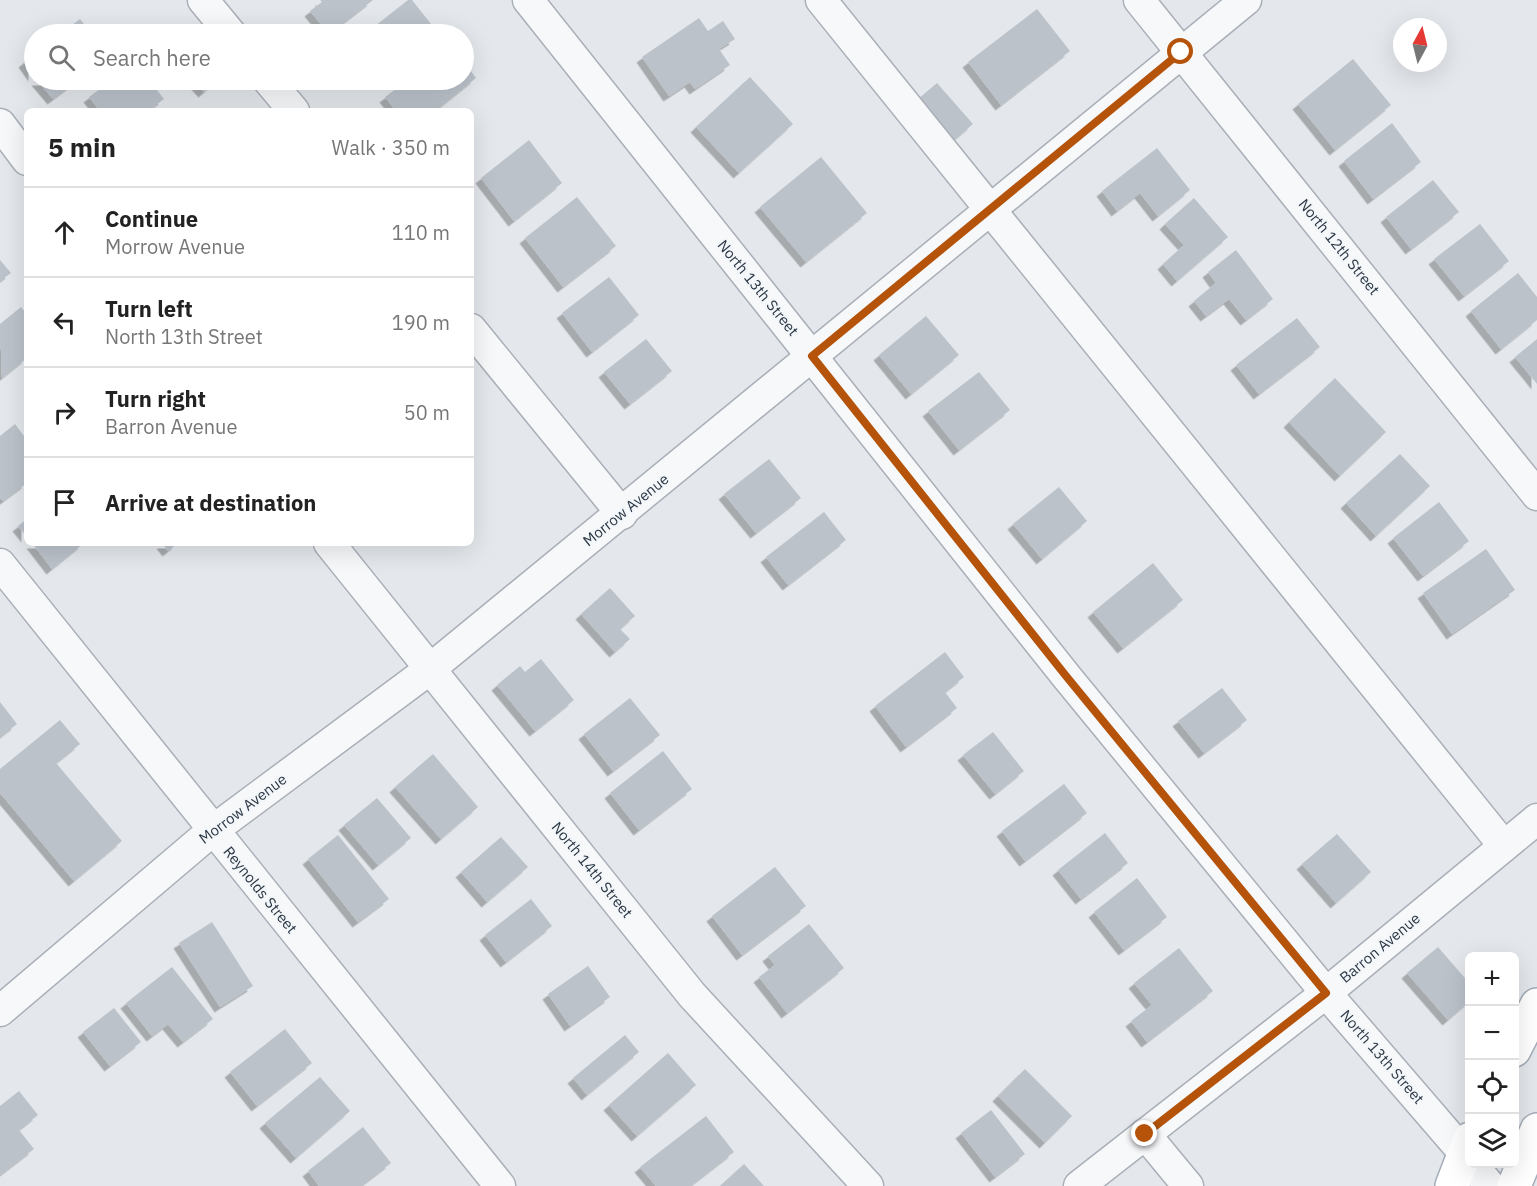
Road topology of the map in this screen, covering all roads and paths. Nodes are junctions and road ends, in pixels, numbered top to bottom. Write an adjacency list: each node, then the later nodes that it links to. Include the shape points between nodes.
1 (203, 0): 6 (street)
2 (528, 0): 14 (street, North 13th Street)
3 (821, 0): 12 (street)
4 (1139, 0): 7 (street, North 12th Street)
5 (1246, 0): 7 (street, Morrow Avenue)
6 (223, 24)
7 (1181, 52): 12 (street, Morrow Avenue); 15 (street, North 12th Street)
8 (276, 90): 9 (street)
9 (291, 108)
10 (0, 124): 11 (street)
11 (24, 156)
12 (990, 210): 14 (street, Morrow Avenue); 22 (street)
13 (474, 333): 16 (street)
14 (812, 356): 16 (street, Morrow Avenue); 23 (street, North 13th Street, via 1066,676)
15 (1537, 495)
16 (622, 514): 19 (street, Morrow Avenue)
17 (331, 546): 19 (street, North 14th Street)
18 (0, 564): 21 (street, Reynolds Street)
19 (430, 669): 21 (street, Morrow Avenue); 33 (street, North 14th Street, via 692,995)
20 (1537, 819): 22 (street, Barron Avenue)
21 (212, 831): 25 (street, Morrow Avenue); 32 (street, Reynolds Street)
22 (1504, 846): 23 (street, Barron Avenue)
23 (1326, 993): 28 (street, Barron Avenue); 29 (street, North 13th Street)
24 (1537, 1005): 26 (main road)
25 (1, 1006)
26 (1519, 1042)
27 (1537, 1130): 38 (main road)
28 (1145, 1134): 34 (street, Barron Avenue); 35 (street)
29 (1465, 1149)
30 (1465, 1161): 36 (main road)
31 (1479, 1168): 37 (street, North 13th Street)
32 (500, 1186)
33 (868, 1186)
34 (1079, 1186)
35 (1188, 1186)
36 (1452, 1186)
37 (1490, 1186)
38 (1514, 1186)

